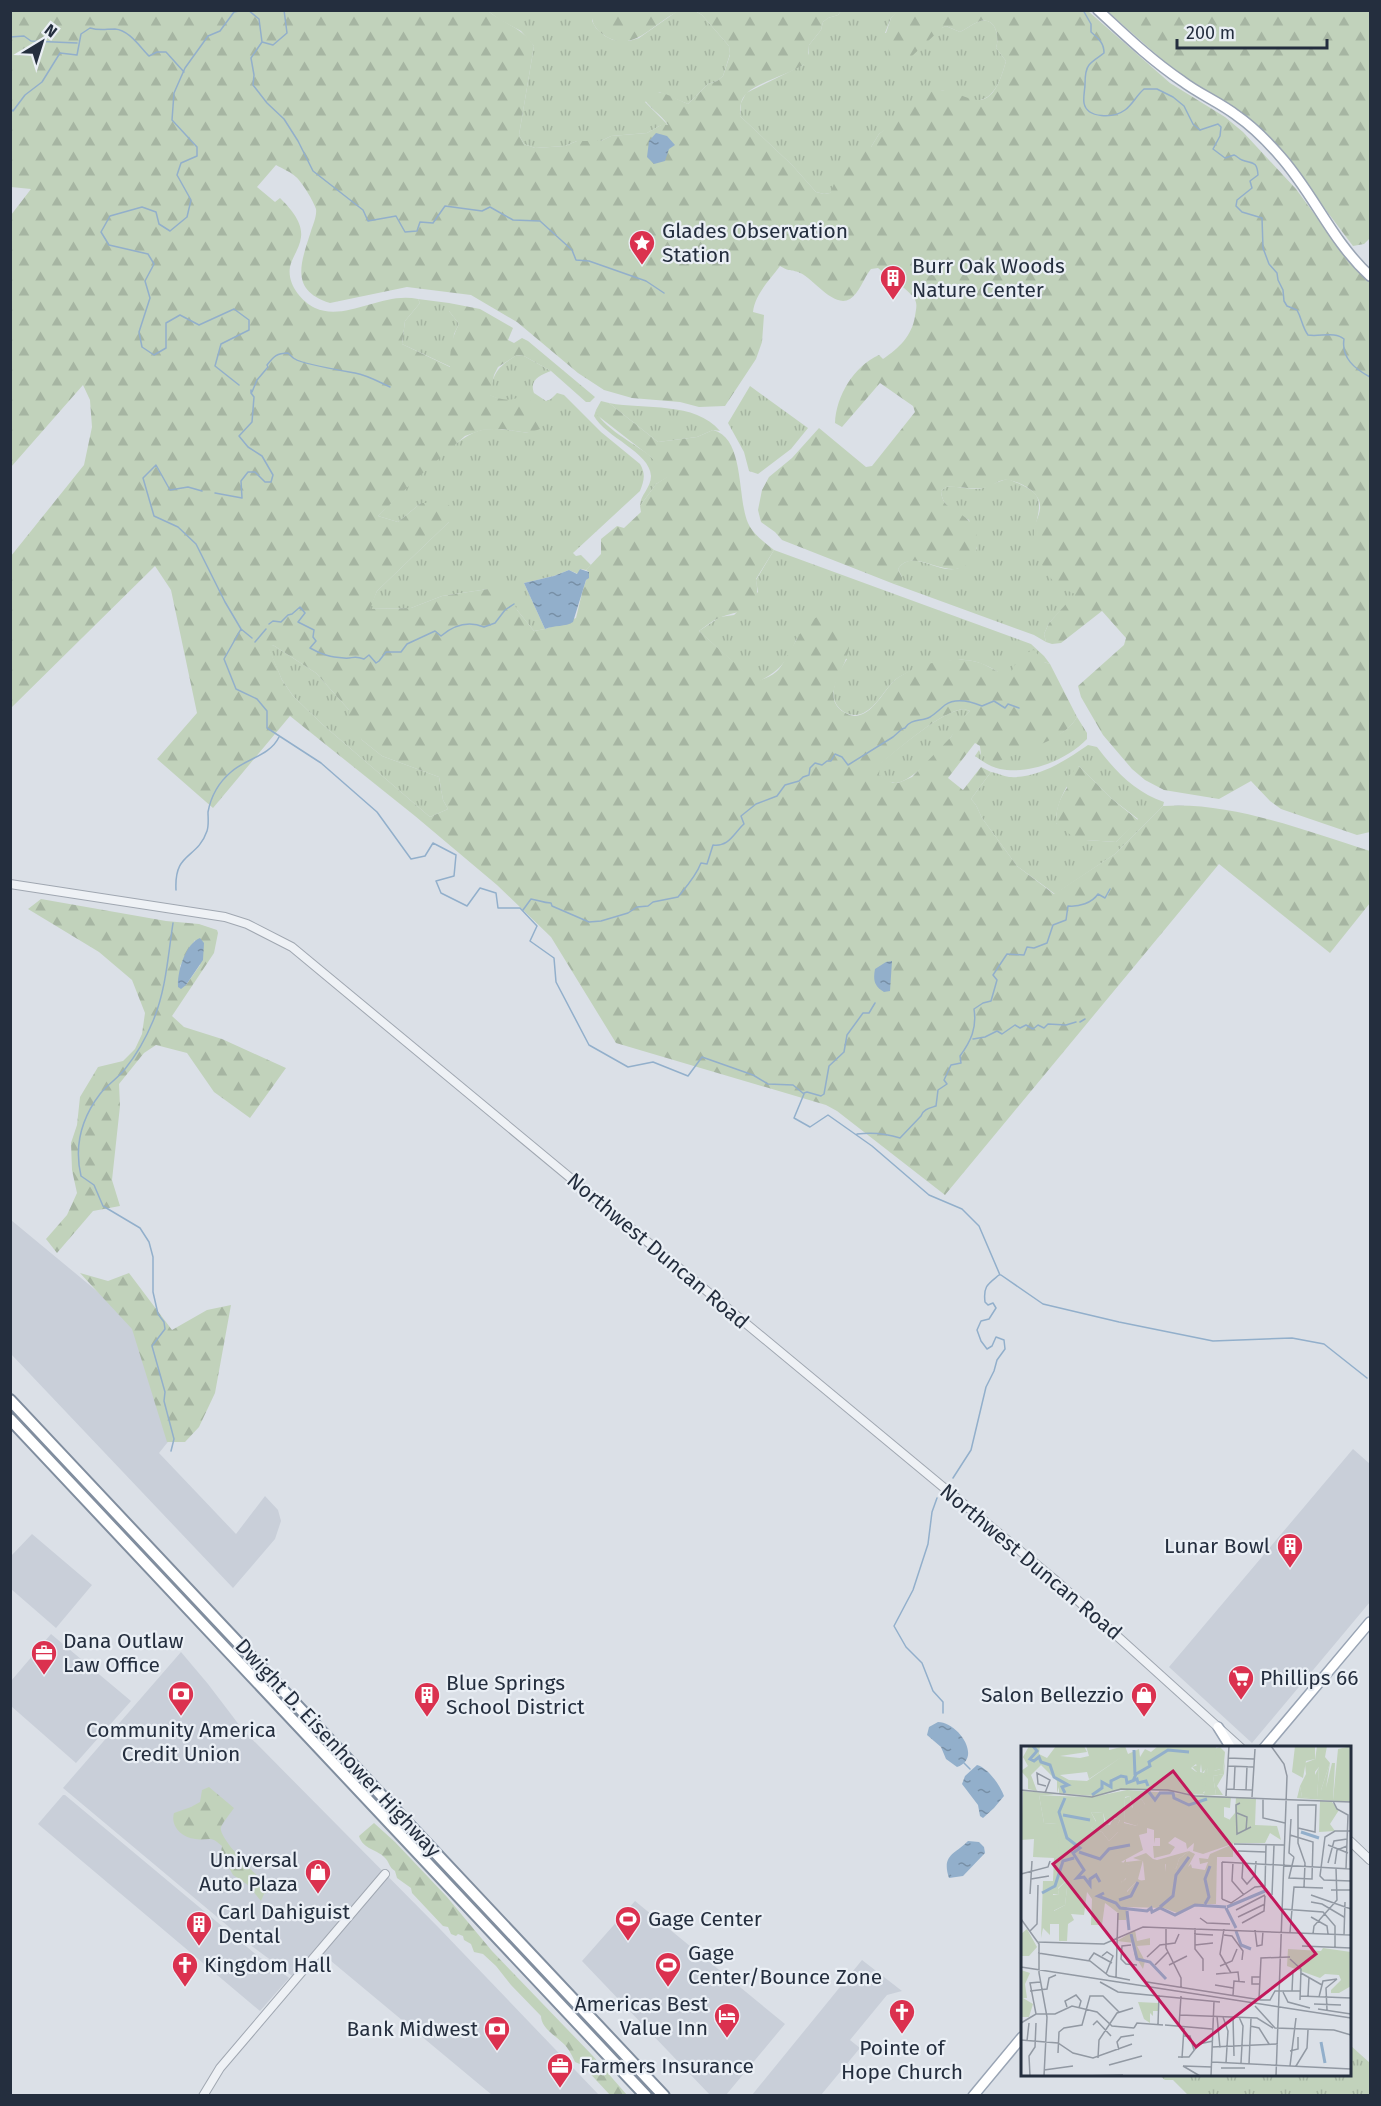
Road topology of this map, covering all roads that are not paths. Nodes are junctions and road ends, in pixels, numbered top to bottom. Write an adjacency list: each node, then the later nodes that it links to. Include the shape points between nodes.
1 (1098, 10): 2 (main road, via 1150,58 1254,130 1280,156 1335,238)
2 (1371, 276)
3 (10, 884): 7 (street, Northwest Duncan Road, via 225,917 292,947 1054,1579)
4 (10, 1400): 17 (highway, Dwight D. Eisenhower Highway)
5 (10, 1419): 16 (highway, Dwight D. Eisenhower Highway)
6 (1371, 1622): 10 (main road)
7 (1218, 1727): 8 (main road); 9 (street, Northwest Duncan Road)
8 (1230, 1746)
9 (1239, 1746)
10 (1266, 1746)
11 (1351, 1842): 12 (street)
12 (1371, 1860)
13 (385, 1874): 15 (street, via 220,2068)
14 (1021, 2039): 18 (main road)
15 (204, 2096)
16 (646, 2096)
17 (666, 2096)
18 (973, 2096)

